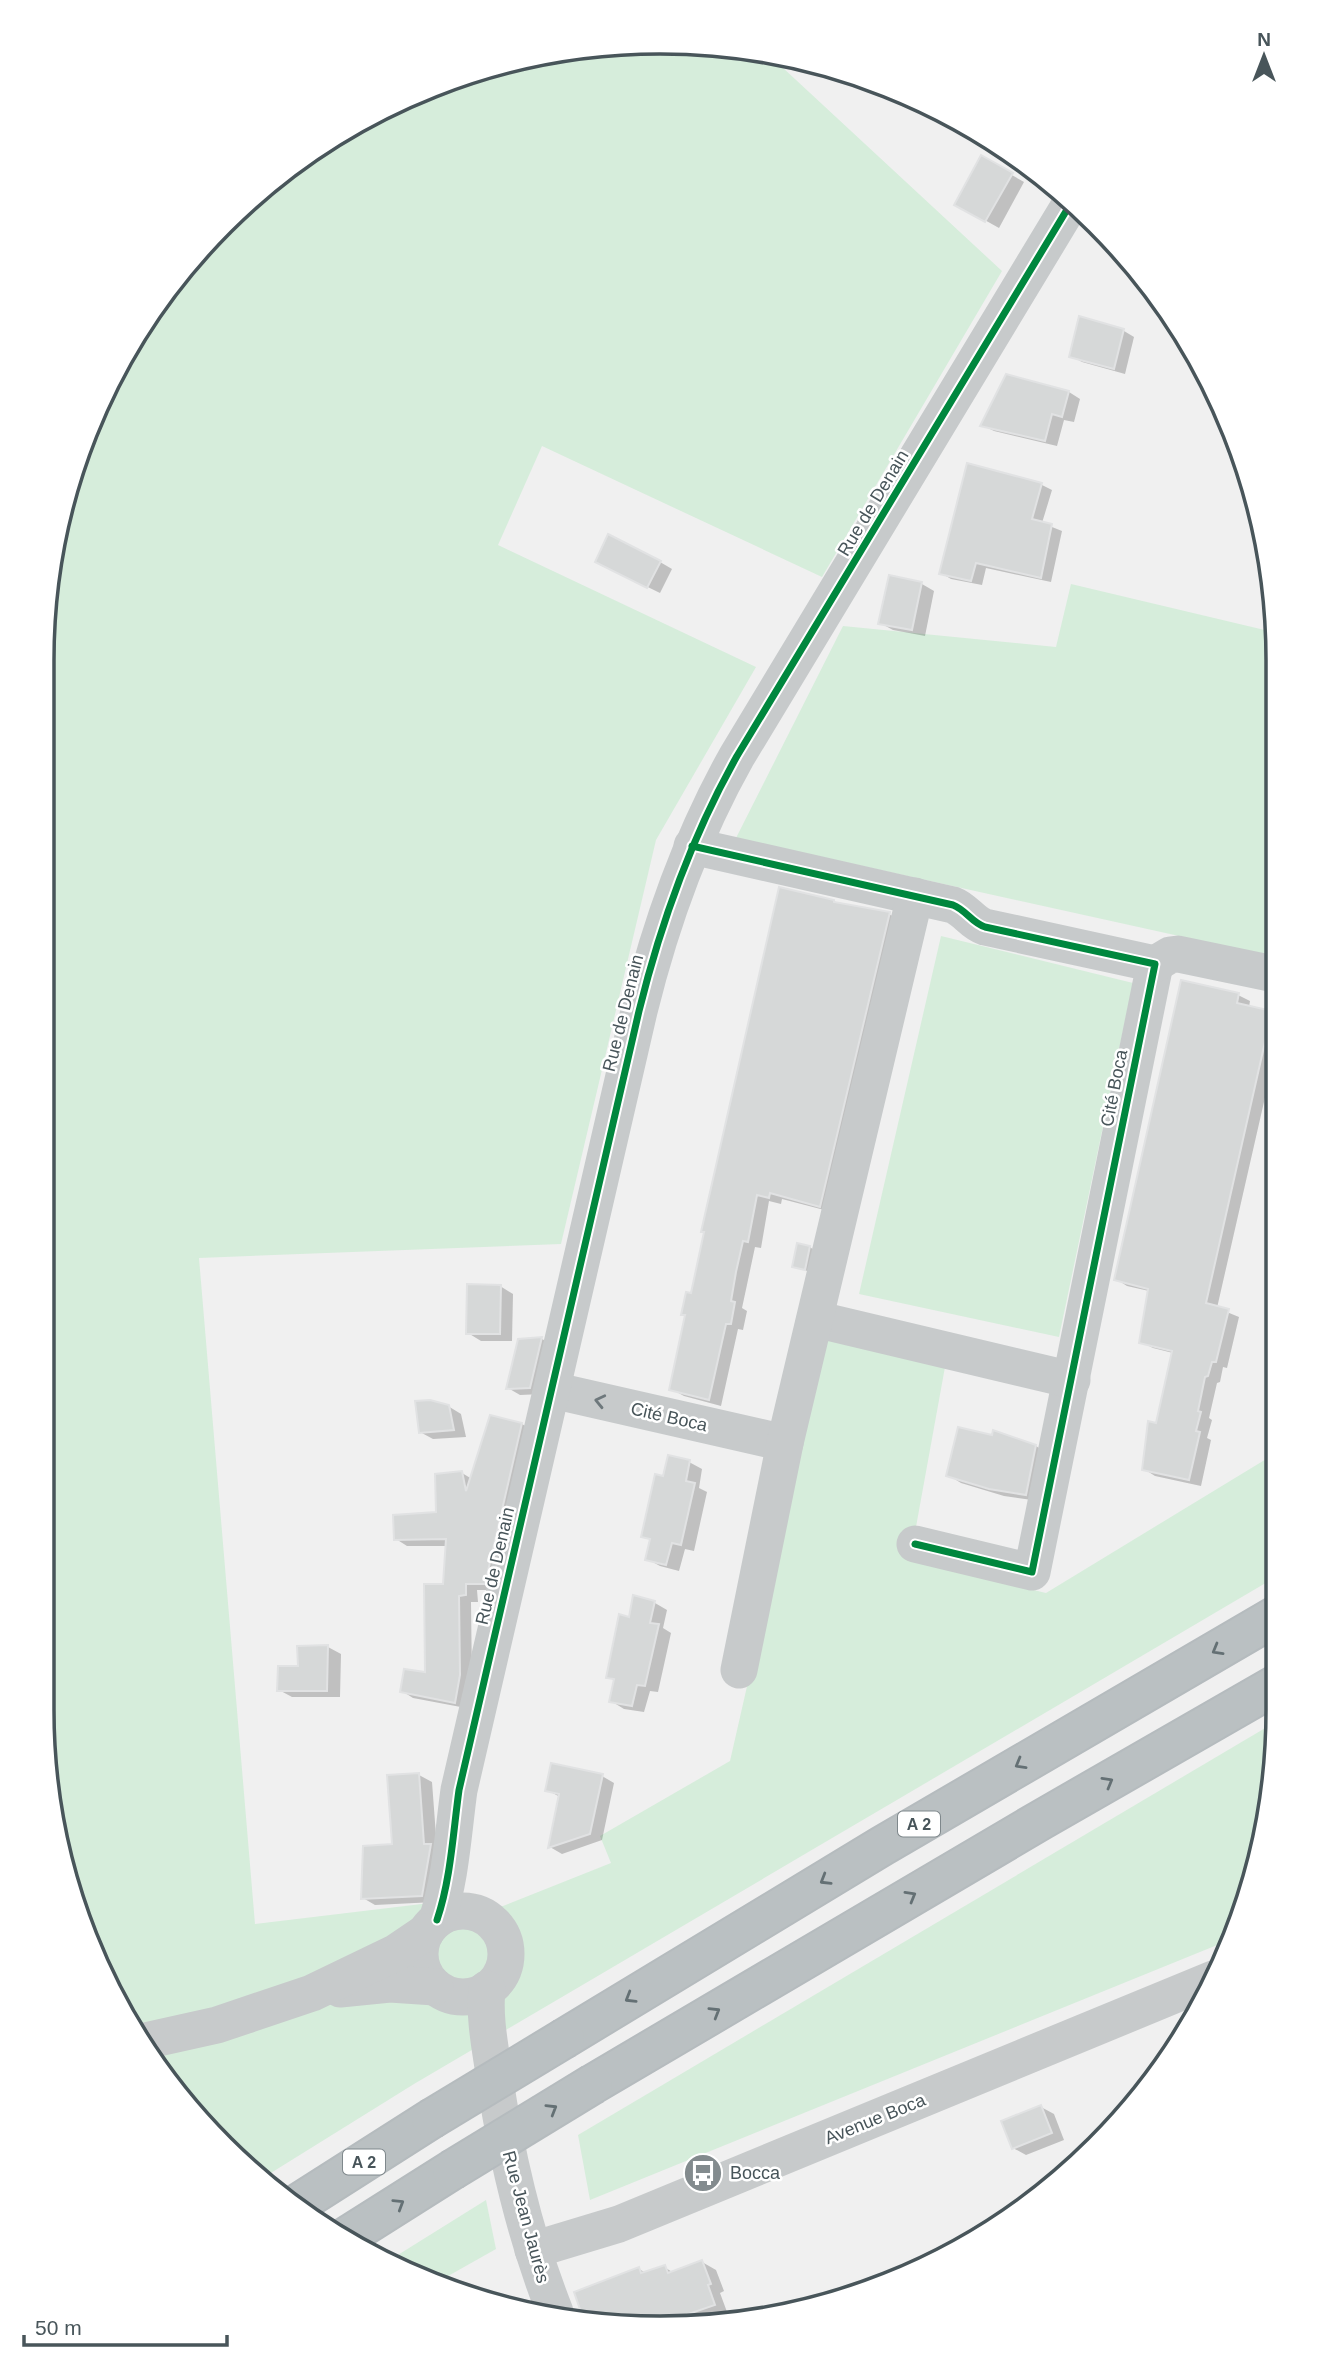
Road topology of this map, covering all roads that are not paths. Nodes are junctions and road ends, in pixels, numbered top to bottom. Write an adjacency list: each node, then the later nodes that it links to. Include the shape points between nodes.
1 (1066, 211): 2 (street, Rue de Denain, via 762,714)
2 (692, 846): 3 (street); 8 (street, Rue de Denain, via 646,984)
3 (915, 896): 4 (street, via 960,908 985,927); 6 (street)
4 (1155, 964): 5 (street, via 1178,954); 7 (street, Cité Boca)
5 (1266, 972)
6 (815, 1319): 7 (street); 9 (street)
7 (1072, 1380): 10 (street, Cité Boca, via 1032,1572)
8 (552, 1390): 9 (street, Cité Boca, one-way to 8); 14 (street, Rue de Denain, via 459,1790)
9 (785, 1443): 12 (street)
10 (915, 1544)
11 (1266, 1622): 23 (highway, A 2, one-way to 23, bridge, via 882,1846)
12 (739, 1670)
13 (1266, 1691): 24 (highway, one-way to 13, bridge, via 593,2084)
14 (456, 1826): 15 (street, Rue de Denain, via 467,1875); 16 (street, Rue de Denain, via 445,1892)
15 (485, 1917): 16 (street, via 474,1912 448,1913); 18 (street, via 499,1931 505,1956 500,1975)
16 (431, 1926): 19 (street, via 420,1958 423,1971); 20 (street, via 395,1953)
17 (1200, 1985): 25 (street, Avenue Boca, via 619,2224)
18 (487, 1989): 19 (street, via 470,1996); 22 (street, Rue Jean Jaurès, via 487,2024)
19 (440, 1990): 20 (street, via 370,1985); 22 (street, Rue Jean Jaurès, via 464,2022)
20 (312, 1993): 21 (street, via 217,2025)
21 (151, 2040)
22 (501, 2120): 25 (street, Rue Jean Jaurès)
23 (304, 2200)
24 (353, 2233)
25 (533, 2250): 26 (street, Rue Jean Jaurès)
26 (553, 2306)

